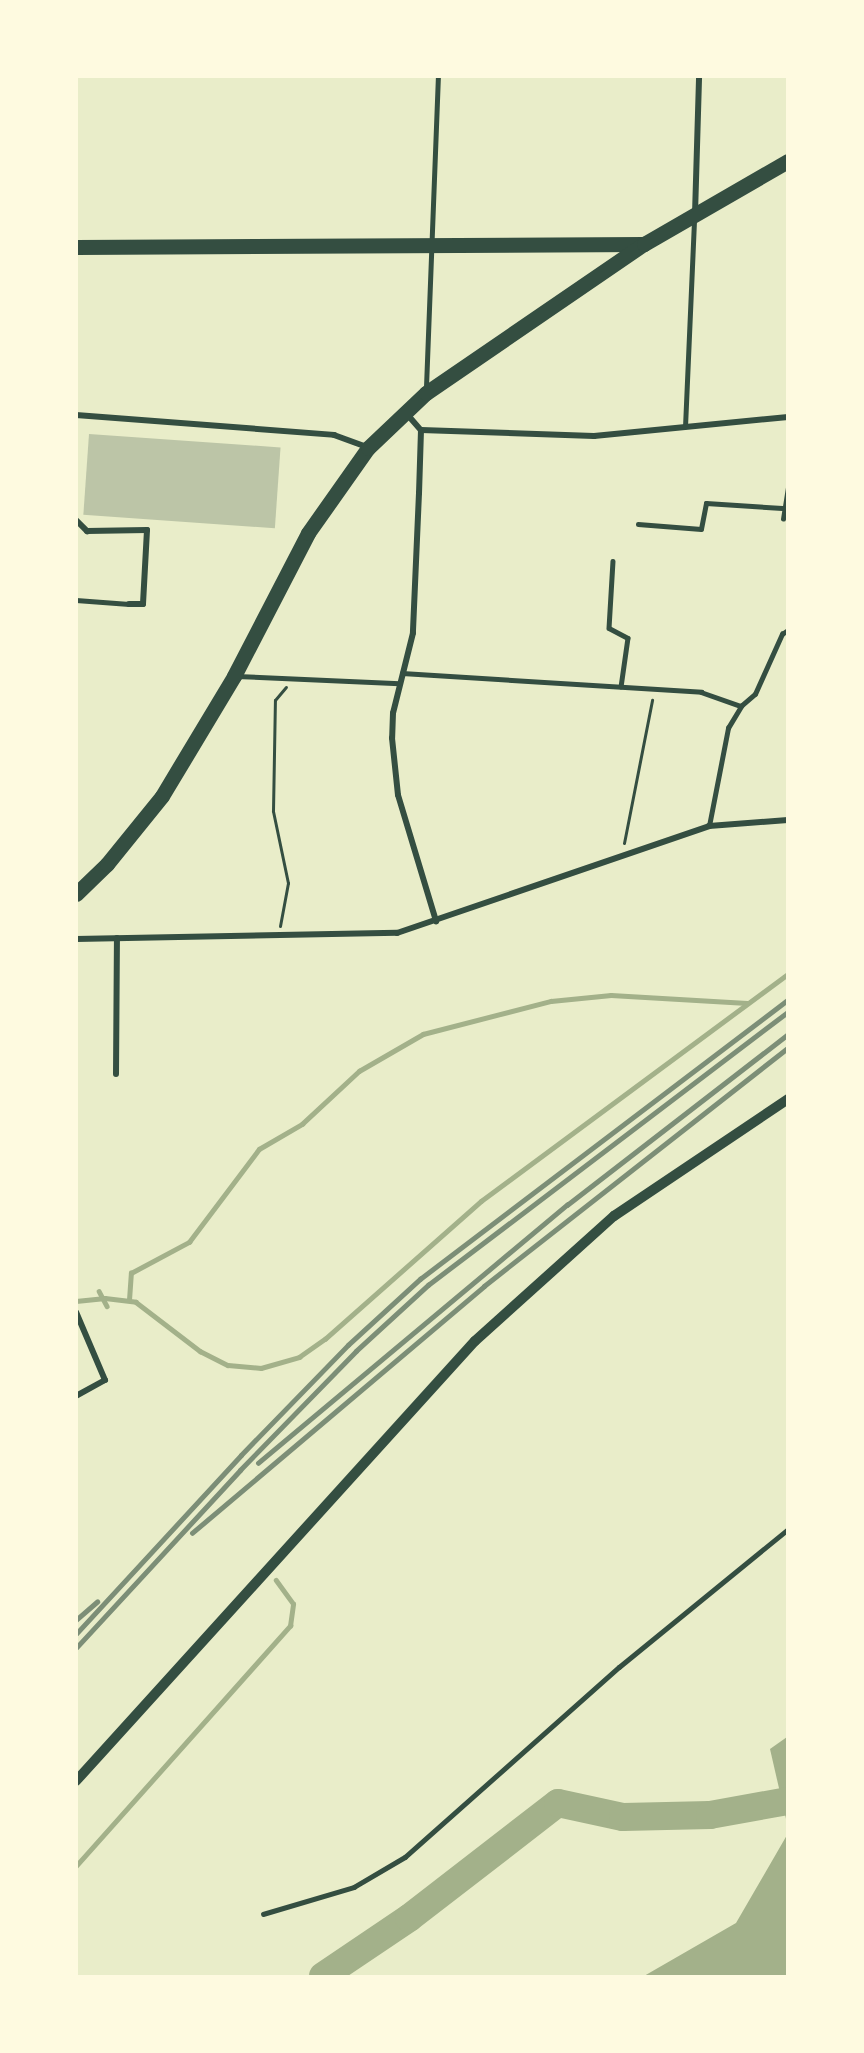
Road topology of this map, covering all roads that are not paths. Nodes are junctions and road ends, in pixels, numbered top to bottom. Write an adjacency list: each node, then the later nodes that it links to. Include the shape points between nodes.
1 (438, 76): 6 (lane)
2 (699, 76): 4 (street)
3 (788, 161): 4 (highway)
4 (695, 217): 5 (highway); 12 (lane)
5 (644, 244): 6 (highway); 8 (highway)
6 (429, 246): 7 (highway); 8 (lane)
7 (76, 247)
8 (426, 393): 9 (highway)
9 (406, 412): 13 (street); 14 (highway)
10 (76, 415): 14 (street, via 333,435)
11 (788, 417): 12 (street)
12 (685, 427): 13 (street, via 594,435)
13 (421, 430): 24 (street, via 413,633)
14 (368, 448): 25 (highway, via 308,533)
15 (788, 488): 16 (lane)
16 (782, 508): 17 (lane); 19 (lane, via 706,503 701,529)
17 (783, 519)
18 (76, 520): 22 (street, via 87,531 147,530 143,604)
19 (638, 524)
20 (613, 561): 27 (lane, via 609,627 628,638)
21 (76, 600): 22 (lane)
22 (129, 604)
23 (788, 630): 28 (lane, via 782,634 755,694)
24 (402, 673): 26 (street); 27 (lane)
25 (234, 676): 26 (lane); 31 (highway, via 162,796 114,857)
26 (399, 684): 32 (street, via 392,738 398,795)
27 (621, 687): 28 (lane, via 701,692)
28 (741, 705): 30 (lane, via 728,728)
29 (788, 820): 30 (street)
30 (709, 826): 32 (street)
31 (76, 894)
32 (436, 921): 33 (street, via 397,933)
33 (117, 938): 34 (street); 35 (street)
34 (76, 939)
35 (116, 1074)
36 (788, 1099): 40 (street, via 614,1216 475,1341)
37 (76, 1312): 38 (street, via 105,1380)
38 (76, 1396)
39 (788, 1529): 41 (lane, via 619,1667 405,1857 354,1887)
40 (76, 1781)
41 (263, 1914)

